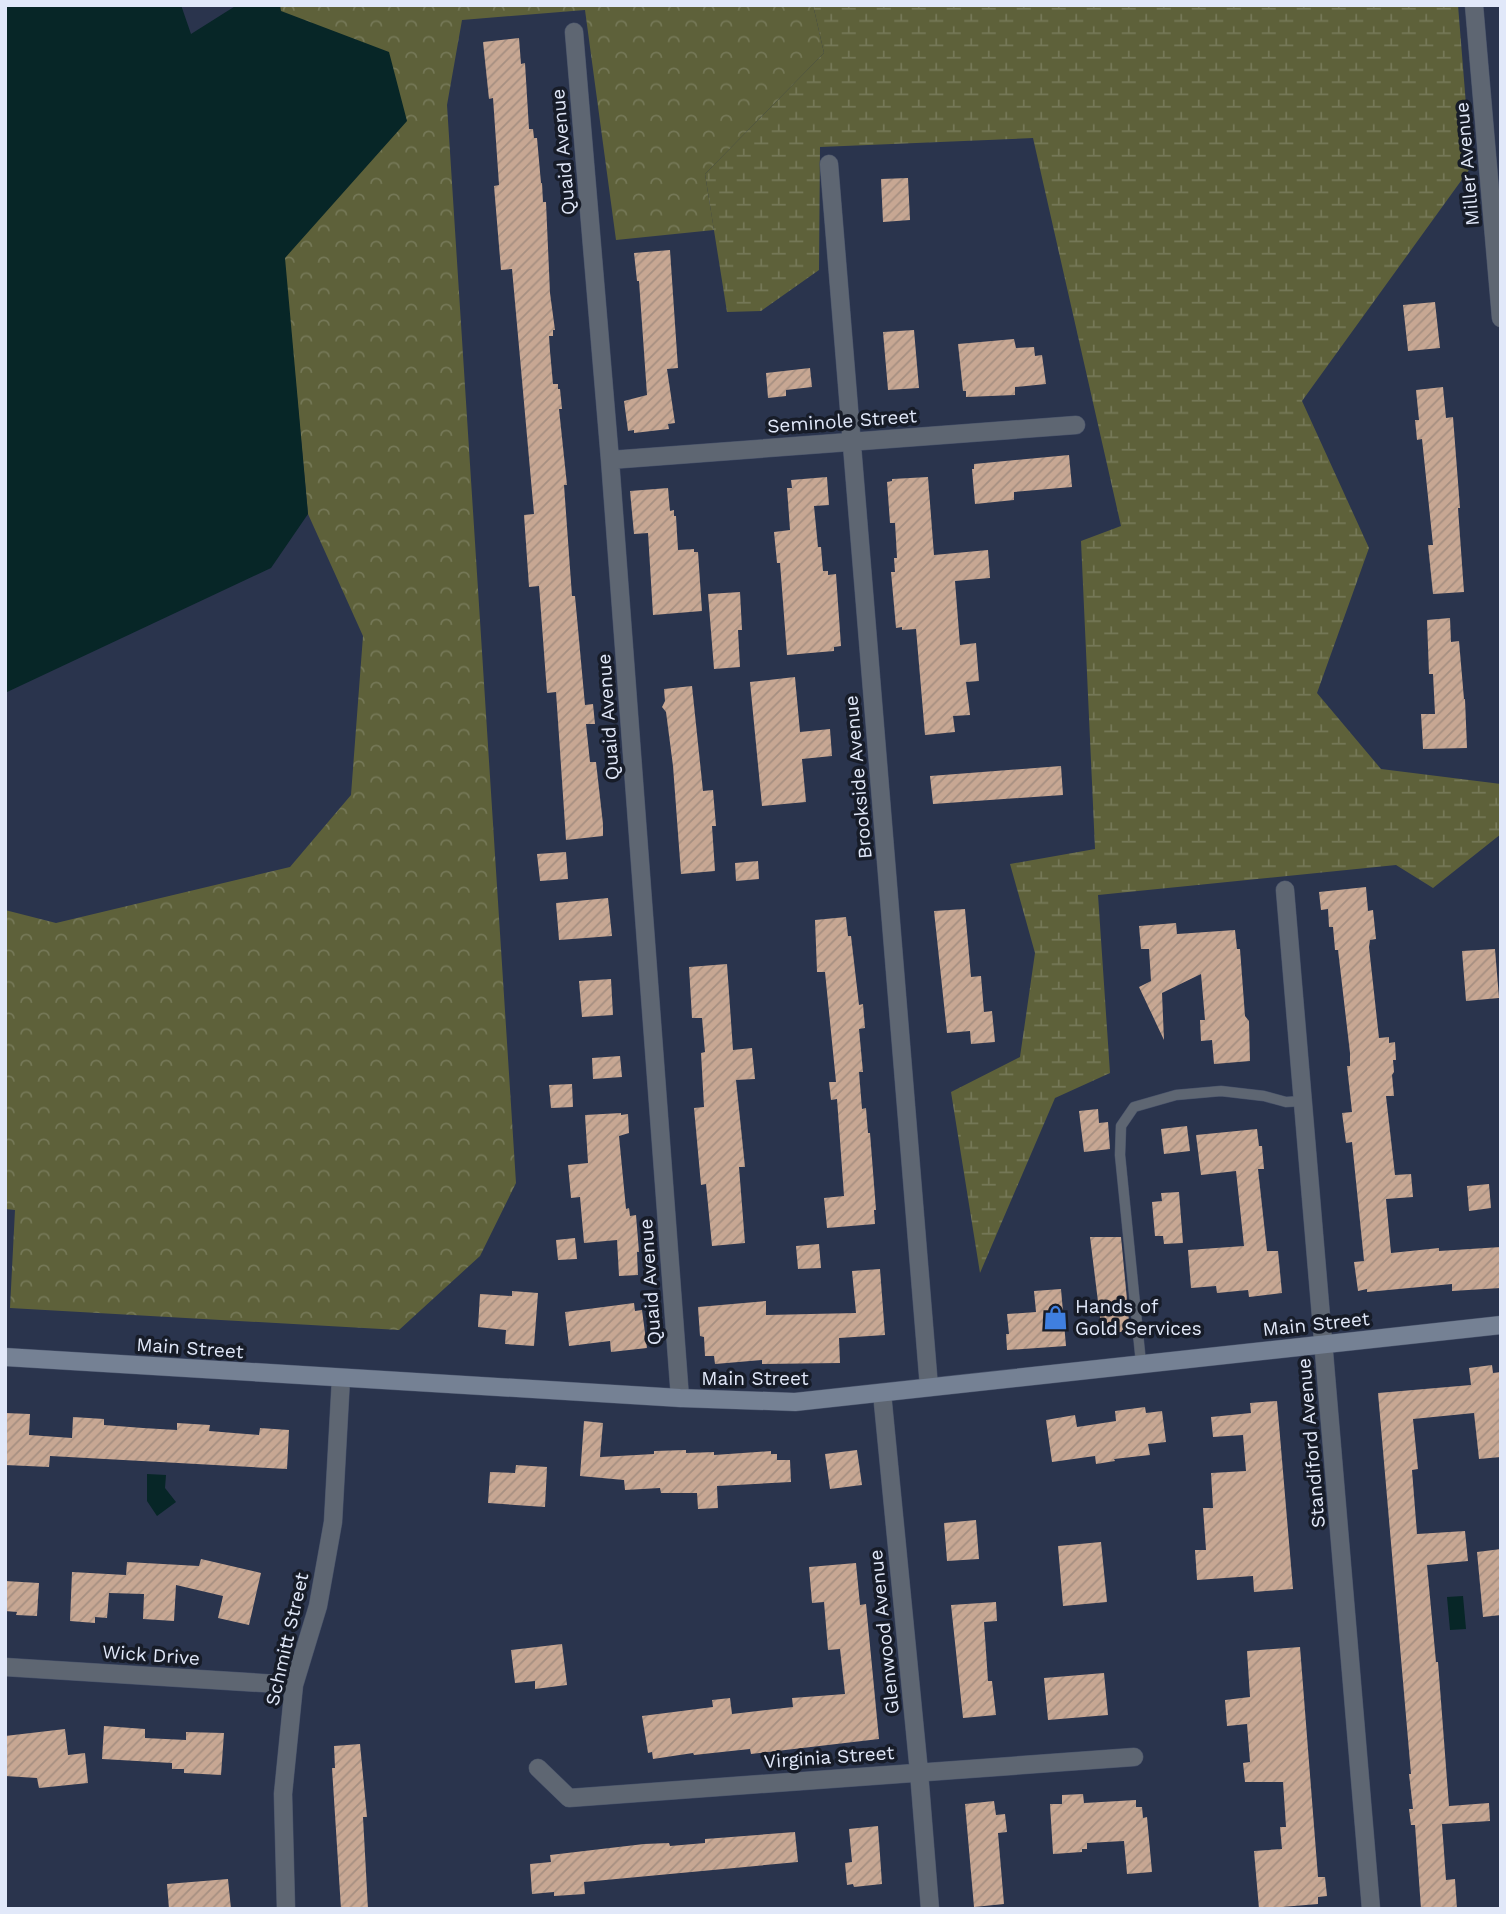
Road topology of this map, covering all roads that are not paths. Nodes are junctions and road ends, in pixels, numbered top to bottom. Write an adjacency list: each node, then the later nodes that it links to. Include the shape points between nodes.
1 (1474, 5): 3 (street, Miller Avenue)
2 (574, 32): 8 (street, Quaid Avenue)
3 (1493, 128): 5 (street, Miller Avenue)
4 (829, 164): 7 (street, Brookside Avenue)
5 (1501, 318)
6 (1076, 425): 7 (street, Seminole Street)
7 (852, 442): 8 (street, Seminole Street); 16 (street, Brookside Avenue)
8 (610, 460): 18 (street, Quaid Avenue)
9 (1284, 890): 10 (street, Standiford Avenue)
10 (1303, 1101): 12 (street, Standiford Avenue); 14 (lane, via 1221,1091 1176,1095 1134,1107 1121,1126 1120,1155)
11 (1501, 1325): 12 (main road, Main Street)
12 (1324, 1344): 14 (main road, Main Street); 26 (street, Standiford Avenue)
13 (5, 1357): 15 (main road, Main Street)
14 (1142, 1363): 16 (main road, Main Street)
15 (341, 1378): 18 (main road, Main Street); 20 (street, Schmitt Street, via 333,1522 317,1606)
16 (929, 1387): 17 (main road, Main Street)
17 (882, 1393): 18 (main road, Main Street, via 795,1402); 23 (street, Glenwood Avenue)
18 (680, 1398)
19 (5, 1667): 20 (street, Wick Drive)
20 (294, 1685): 24 (street, Schmitt Street, via 283,1794)
21 (1134, 1757): 23 (street, Virginia Street)
22 (538, 1768): 23 (street, Virginia Street, via 569,1798)
23 (919, 1772): 25 (street, Glenwood Avenue)
24 (286, 1909)
25 (930, 1909)
26 (1371, 1909)

